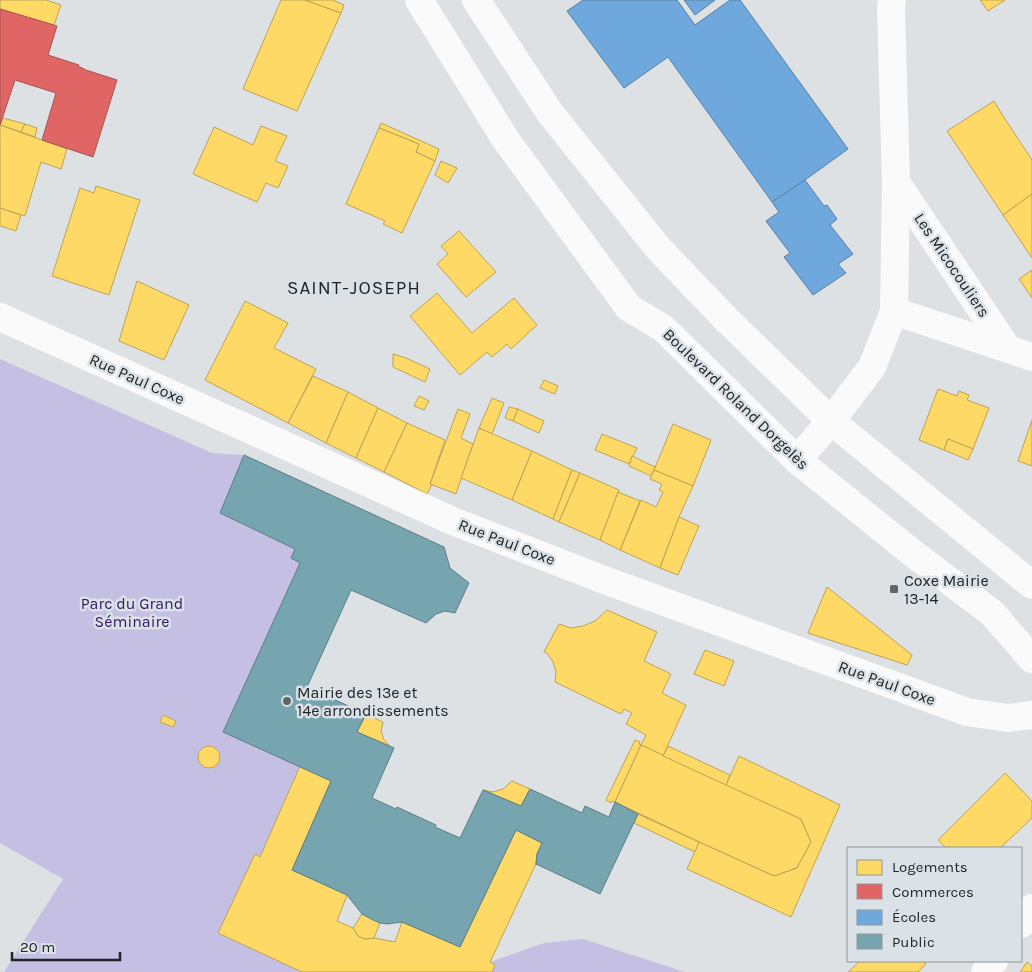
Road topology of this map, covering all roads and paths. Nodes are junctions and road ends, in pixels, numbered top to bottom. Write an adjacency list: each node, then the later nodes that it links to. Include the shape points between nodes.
1 (419, 0): 9 (street, Boulevard Roland Dorgelès, via 506,140 629,308 663,328)
2 (476, 0): 8 (street, via 550,113 658,248)
3 (892, 0): 4 (street, Les Micocouliers)
4 (896, 182): 5 (street, Les Micocouliers); 7 (street, Les Micocouliers)
5 (894, 311): 7 (street, Les Micocouliers); 8 (street, Les Micocouliers, via 872,367)
6 (0, 317): 12 (street, Rue Paul Coxe, via 456,522 607,581 967,712 1008,718)
7 (1020, 352)
8 (831, 421): 9 (street, Les Micocouliers); 10 (street)
9 (797, 460): 11 (street, Boulevard Roland Dorgelès, via 992,613)
10 (1032, 585)
11 (1032, 659)
12 (1032, 715)
13 (1032, 908): 14 (street)
14 (1022, 923)
15 (993, 962): 16 (street)
16 (985, 972)

